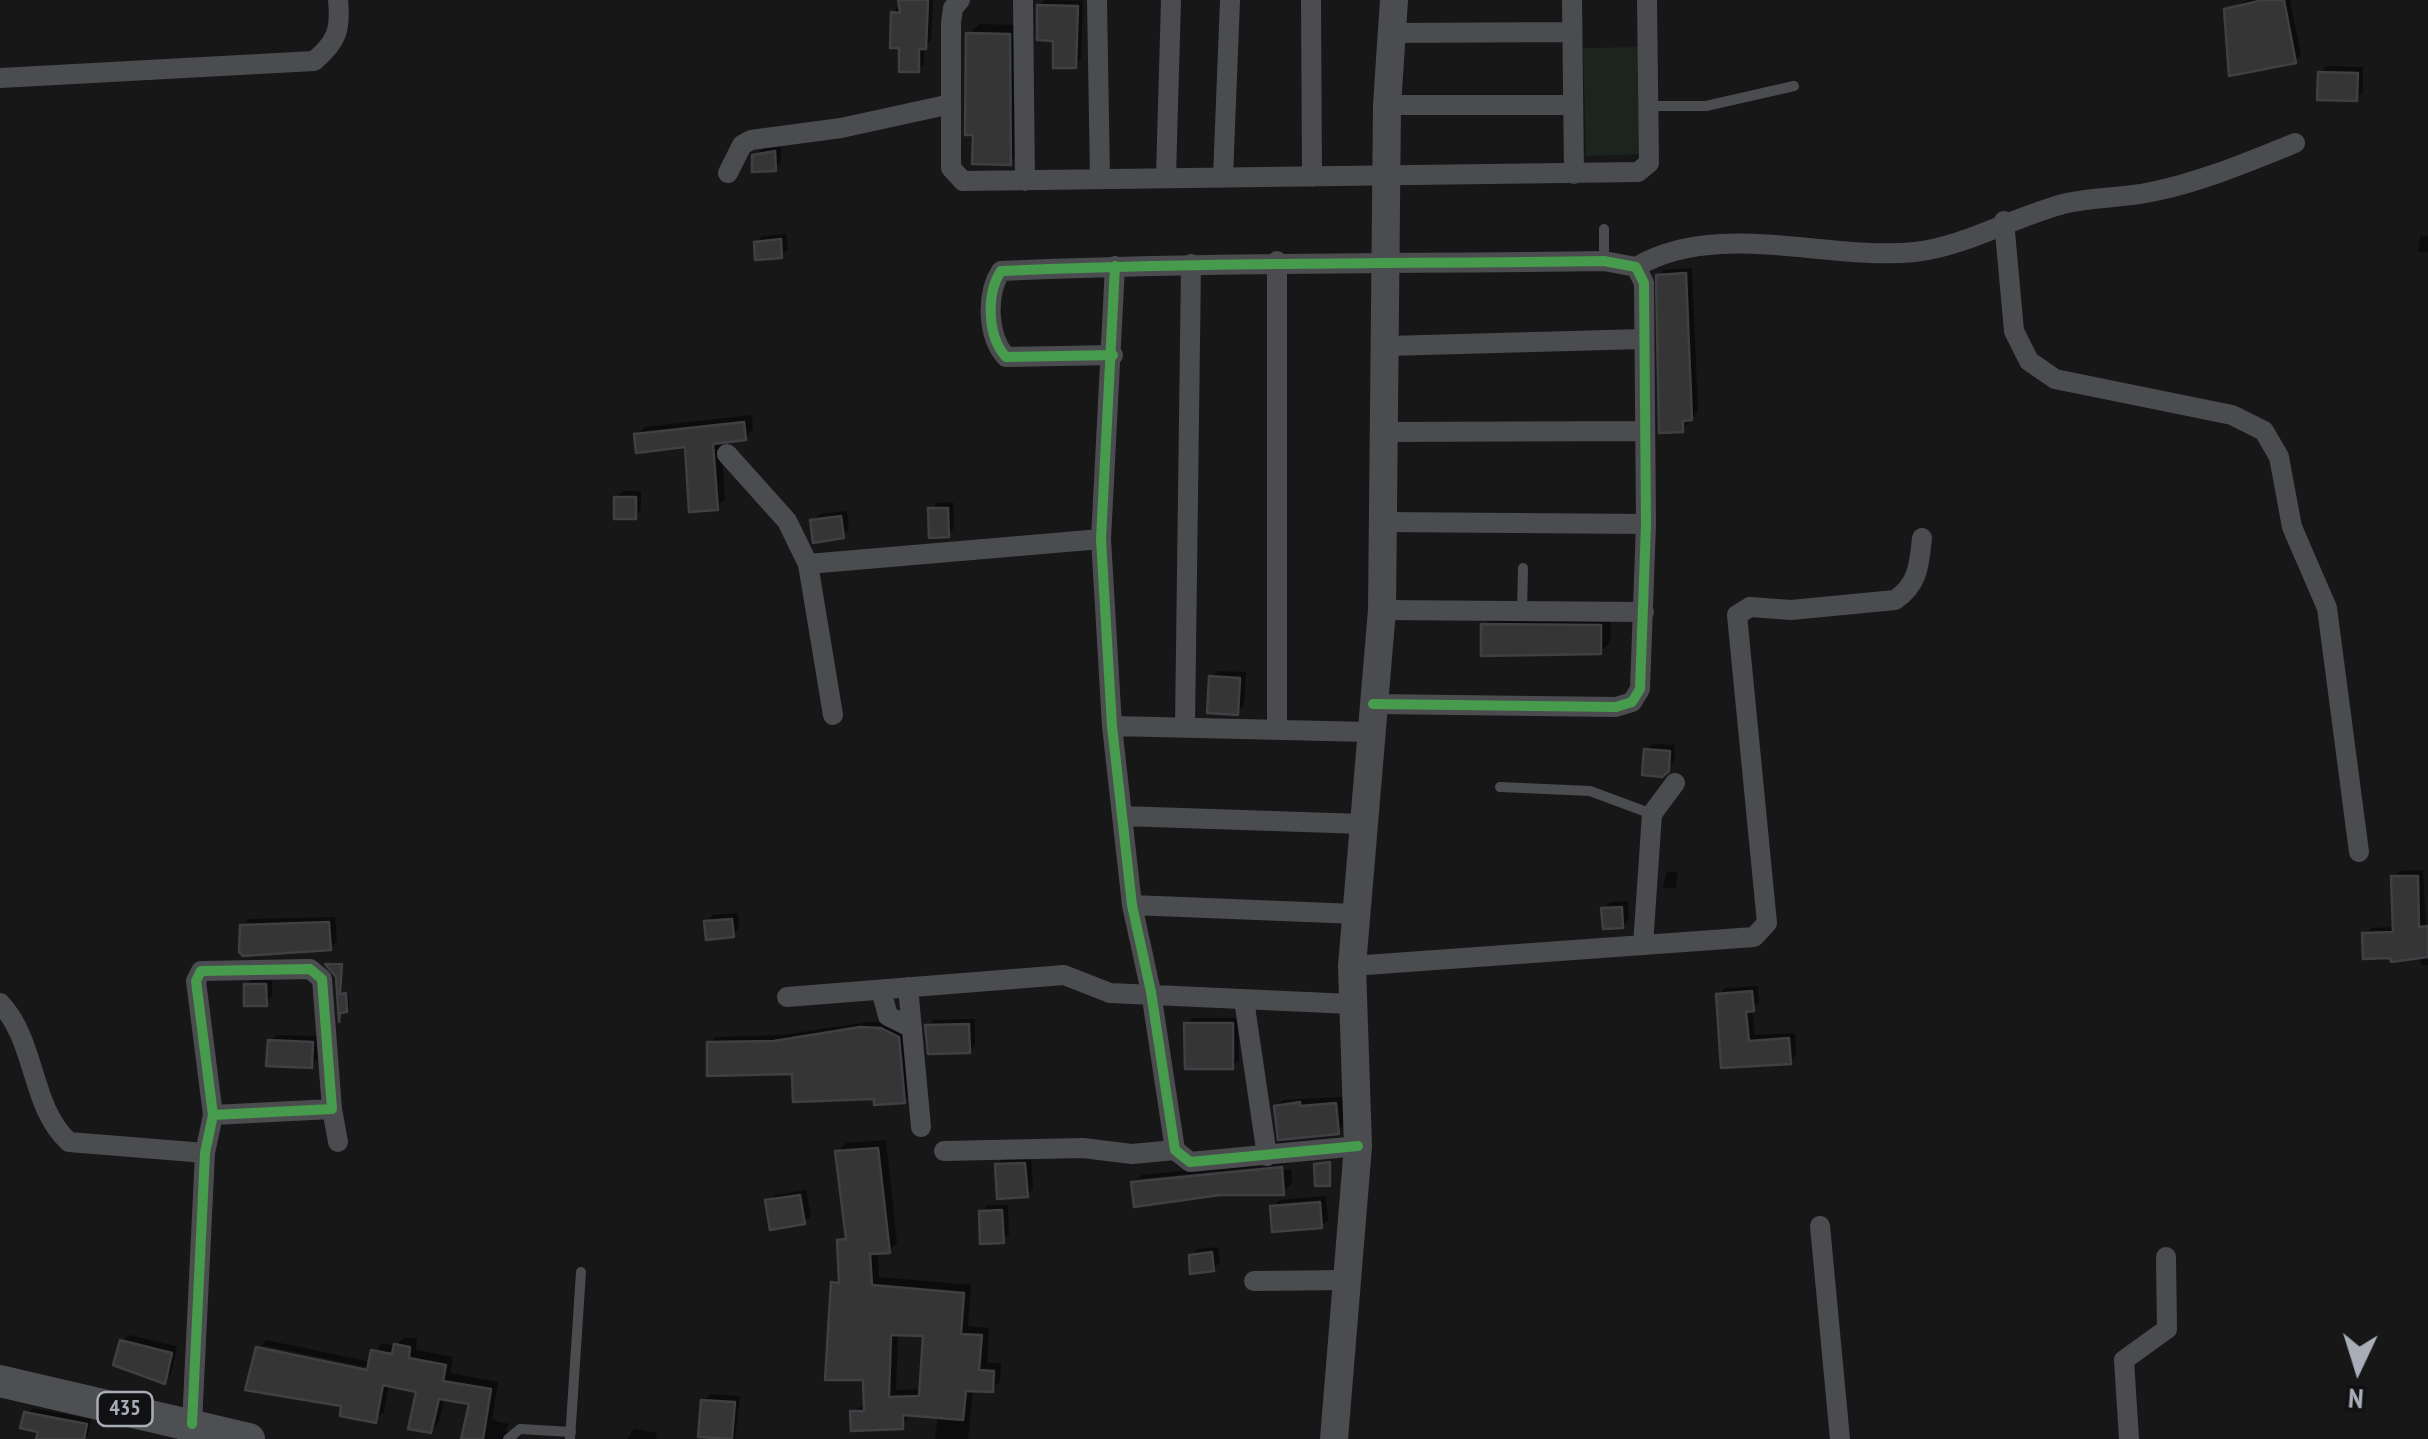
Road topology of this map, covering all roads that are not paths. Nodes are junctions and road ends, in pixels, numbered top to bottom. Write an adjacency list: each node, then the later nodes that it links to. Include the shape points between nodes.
1 (338, 0): 13 (street, via 334,45 314,61)
2 (960, 0): 15 (street, via 952,8)
3 (1024, 0): 27 (street)
4 (1096, 0): 24 (street)
5 (1171, 0): 22 (street)
6 (1230, 0): 25 (street)
7 (1312, 0): 23 (street)
8 (1394, 0): 12 (street)
9 (1572, 0): 11 (street)
10 (1646, 0): 18 (street)
11 (1572, 32): 12 (street); 17 (street)
12 (1390, 33): 16 (street)
13 (0, 78)
14 (1794, 86): 18 (lane, via 1706,106)
15 (951, 104): 20 (street, via 750,140); 27 (street, via 951,168 962,181)
16 (1386, 105): 17 (street); 26 (street)
17 (1573, 105): 21 (street)
18 (1648, 106): 21 (street, via 1649,162 1638,172)
19 (2295, 143): 28 (street, via 2208,178 2070,202)
20 (728, 173)
21 (1574, 174): 26 (street)
22 (1166, 176): 24 (street); 25 (street)
23 (1312, 177): 25 (street); 26 (street)
24 (1100, 178): 27 (street)
25 (1222, 178)
26 (1387, 178): 33 (street)
27 (1025, 180)
28 (2004, 222): 35 (street, via 1949,246 1912,252 1720,245 1656,256); 62 (street, via 2014,331 2030,361 2055,379 2232,415 2264,431 2279,457 2292,528 2327,608)
29 (1604, 229): 31 (lane)
30 (1277, 261): 32 (street); 33 (street); 54 (street)
31 (1604, 261): 33 (street); 35 (street)
32 (1190, 264): 34 (street); 55 (street)
33 (1385, 265): 37 (street)
34 (1115, 266): 38 (street); 38 (street, via 1002,271 990,287 995,345 1006,357)
35 (1636, 268): 36 (street, via 1644,283)
36 (1643, 340): 37 (street); 39 (street)
37 (1387, 346): 40 (street)
38 (1114, 355): 44 (street)
39 (1645, 431): 40 (street); 43 (street)
40 (1384, 432): 42 (street)
41 (727, 454): 46 (street, via 787,521)
42 (1382, 522): 43 (street); 48 (street)
43 (1646, 524): 50 (street)
44 (1101, 538): 46 (street); 53 (street)
45 (1922, 538): 65 (street, via 1918,575 1896,600 1791,610 1750,606 1737,615 1766,923 1754,937)
46 (808, 564): 52 (street)
47 (1522, 568): 49 (lane)
48 (1382, 610): 49 (street); 51 (street)
49 (1522, 611): 50 (street)
50 (1644, 612): 51 (street, via 1640,689 1632,702)
51 (1373, 704): 56 (street)
52 (833, 715)
53 (1112, 726): 55 (street); 60 (street)
54 (1277, 727): 55 (street); 56 (street)
55 (1186, 728)
56 (1369, 732): 61 (street)
57 (1675, 783): 59 (street)
58 (1500, 788): 59 (lane, via 1590,791)
59 (1652, 814): 65 (street)
60 (1122, 816): 61 (street); 63 (street)
61 (1362, 824): 64 (street)
62 (2359, 852)
63 (1132, 905): 64 (street); 69 (street)
64 (1356, 914): 66 (street)
65 (1643, 945): 66 (street)
66 (1352, 966): 73 (street)
67 (908, 988): 68 (street); 69 (street, via 1064,975 1100,992); 74 (street)
68 (881, 990): 70 (street); 74 (street, via 888,1016)
69 (1151, 992): 71 (street); 80 (street)
70 (787, 997)
71 (1244, 1000): 73 (street); 83 (street)
72 (0, 1003): 82 (street, via 26,1043 53,1128 69,1142)
73 (1351, 1004): 79 (street)
74 (912, 1028): 77 (street)
75 (332, 1109): 76 (street); 76 (street, via 322,978 310,968 201,972 196,981); 78 (street)
76 (214, 1114): 82 (street)
77 (921, 1127)
78 (338, 1142)
79 (1358, 1146): 83 (street); 87 (street)
80 (1175, 1150): 81 (street); 83 (street, via 1190,1162)
81 (944, 1151)
82 (205, 1153): 90 (street)
83 (1266, 1156)
84 (1820, 1226): 95 (street)
85 (2166, 1257): 96 (street, via 2167,1329 2124,1360)
86 (581, 1272): 91 (lane)
87 (1347, 1280): 88 (street); 94 (street)
88 (1254, 1281)
89 (0, 1381): 90 (main road, 435)
90 (192, 1424): 92 (main road, 435)
91 (570, 1436): 93 (lane, via 520,1430)
92 (249, 1439)
93 (508, 1439)
94 (1334, 1439)
95 (1840, 1439)
96 (2129, 1439)

